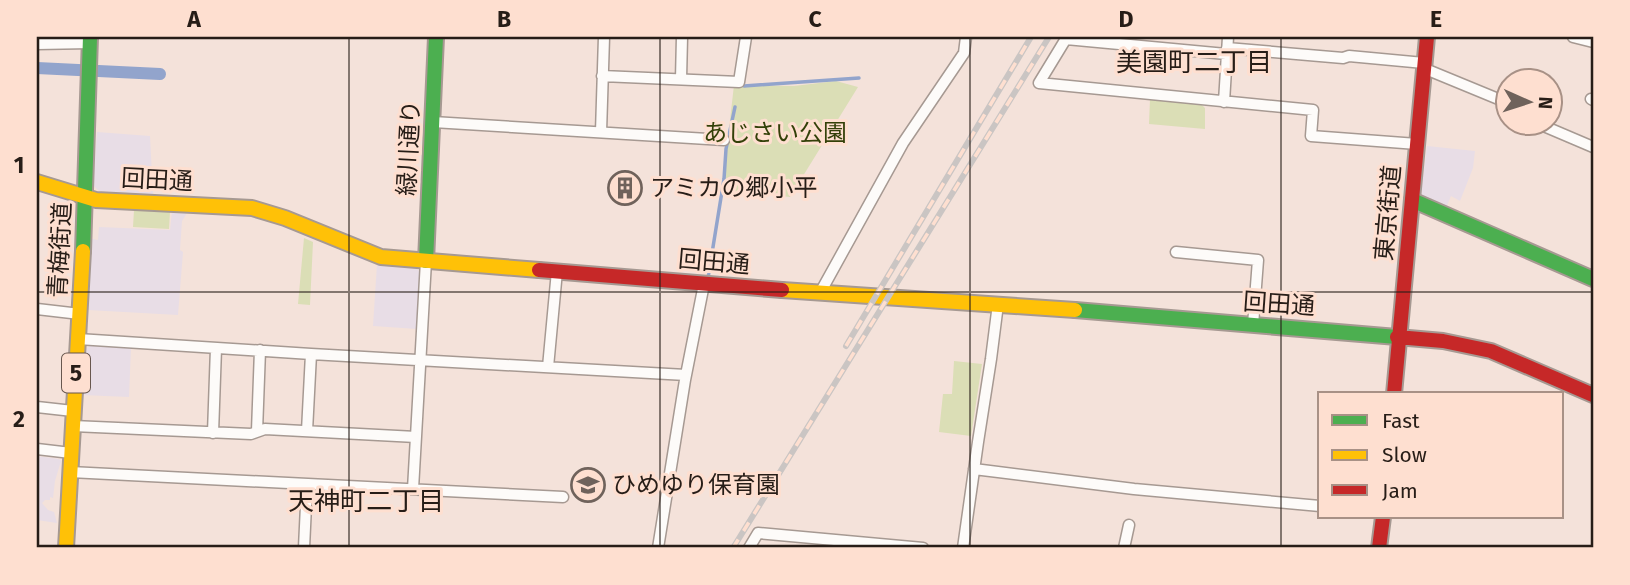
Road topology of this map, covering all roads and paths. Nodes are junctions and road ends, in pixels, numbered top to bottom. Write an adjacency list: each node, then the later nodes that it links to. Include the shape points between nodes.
1 (436, 37): 19 (street, 緑川通り)
2 (604, 37): 15 (street)
3 (682, 37): 16 (street)
4 (746, 37): 16 (street, via 739,82)
5 (966, 37): 33 (street, via 964,53 903,143)
6 (1427, 37): 14 (street, 東京街道)
7 (1573, 37): 11 (street)
8 (1066, 38): 10 (street); 18 (street, via 1039,83)
9 (90, 40): 12 (street); 26 (street, 青梅街道 / 5)
10 (1138, 41): 13 (street)
11 (1593, 43)
12 (37, 44)
13 (1227, 46): 14 (street); 18 (street)
14 (1423, 65): 17 (street); 23 (street, 東京街道)
15 (602, 76): 16 (street); 20 (street)
16 (681, 79)
17 (1494, 97)
18 (1224, 102): 23 (street, via 1313,110 1311,136)
19 (433, 122): 20 (street); 29 (street, 緑川通り)
20 (601, 132): 22 (street)
21 (1564, 135): 24 (street)
22 (724, 140)
23 (1417, 144): 27 (street, 東京街道)
24 (1593, 147)
25 (37, 182): 26 (street, 回田通)
26 (85, 197): 29 (street, 回田通, via 252,208 276,213 381,257); 36 (street, 青梅街道 / 5)
27 (1412, 200): 31 (street); 38 (street, 東京街道)
28 (1176, 252): 37 (street, via 1258,260)
29 (426, 261): 30 (street, 回田通); 43 (street)
30 (557, 271): 32 (street, 回田通); 44 (street)
31 (1593, 279)
32 (704, 284): 33 (street, 回田通); 45 (street)
33 (820, 293): 34 (street, 回田通)
34 (998, 304): 37 (street, 回田通); 57 (street)
35 (37, 309): 36 (street)
36 (80, 314): 39 (street, 青梅街道 / 5)
37 (1252, 325): 38 (street, 回田通)
38 (1399, 337): 46 (street, 東京街道); 47 (street, 回田通, via 1491,351)
39 (78, 339): 40 (street); 49 (street, 青梅街道 / 5)
40 (216, 348): 41 (street); 53 (street)
41 (260, 351): 42 (street); 51 (street)
42 (311, 355): 43 (street); 52 (street)
43 (420, 360): 44 (street); 54 (street)
44 (548, 368): 45 (street)
45 (686, 374): 67 (street)
46 (1394, 392)
47 (1593, 395)
48 (37, 407): 49 (street)
49 (74, 411): 50 (street, 青梅街道 / 5)
50 (73, 426): 53 (street); 56 (street, 青梅街道 / 5)
51 (257, 430): 52 (street); 53 (street, via 251,434)
52 (307, 431): 54 (street)
53 (213, 433)
54 (416, 437): 60 (street)
55 (37, 449): 56 (street)
56 (71, 453): 58 (street, 青梅街道 / 5)
57 (974, 469): 62 (street); 70 (street)
58 (70, 472): 59 (street); 65 (street, 青梅街道 / 5)
59 (307, 484): 60 (street); 66 (street)
60 (413, 489): 61 (street)
61 (563, 497)
62 (1318, 506)
63 (1383, 518): 72 (street)
64 (1129, 525): 71 (street)
65 (66, 548)
66 (304, 548)
67 (658, 548)
68 (749, 548): 69 (street, via 758,533)
69 (923, 548)
70 (963, 548)
71 (1124, 548)
72 (1380, 548)

